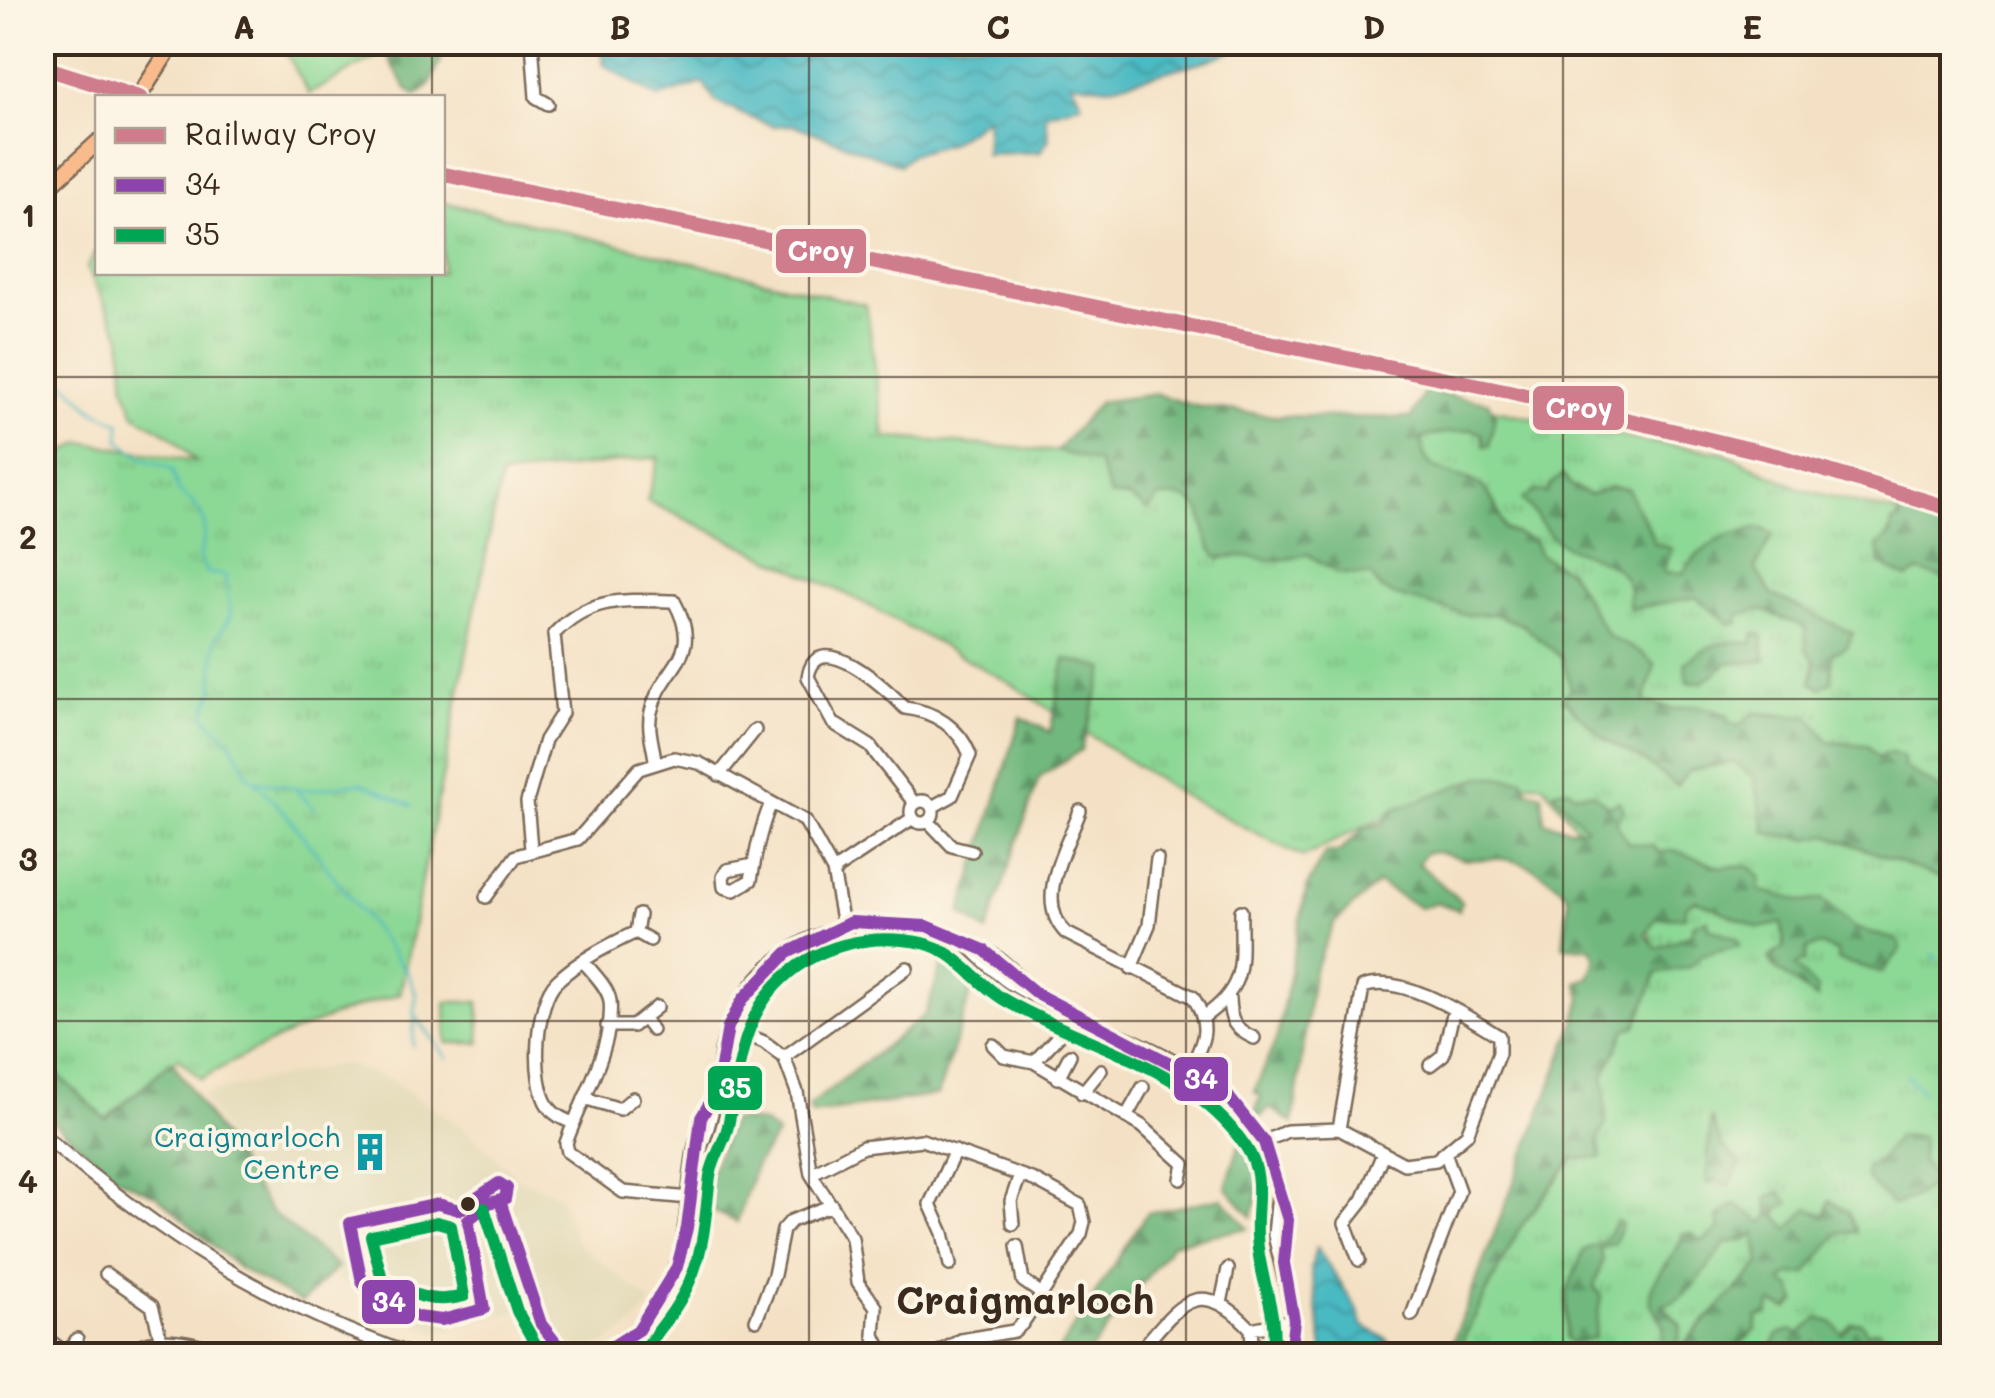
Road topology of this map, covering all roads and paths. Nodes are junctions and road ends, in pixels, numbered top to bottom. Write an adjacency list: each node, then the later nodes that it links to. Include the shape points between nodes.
1 (174, 42): 3 (main road)
2 (532, 42): 4 (street, via 534,102)
3 (143, 92)
4 (548, 104)
5 (95, 145): 6 (main road)
6 (42, 193)
7 (755, 730): 9 (street)
8 (656, 760): 9 (street, via 674,758); 16 (street, via 639,769 578,838); 16 (street, via 652,706 680,663 684,619 674,601 591,604 554,634 562,713 544,740 527,802)
9 (720, 775): 10 (street)
10 (771, 803): 19 (street); 20 (street, via 806,821)
11 (915, 804): 12 (street, via 922,800); 12 (street, via 870,746 833,723 808,678 819,656 836,656 906,708 927,710 964,740 970,755 952,796); 14 (street)
12 (932, 807): 15 (street)
13 (1080, 811): 29 (street, via 1052,889 1052,916 1066,934)
14 (913, 818): 15 (street); 20 (street)
15 (928, 821): 17 (street, via 952,846)
16 (531, 849): 21 (street, via 516,856)
17 (972, 851)
18 (1158, 859): 29 (street, via 1150,925)
19 (754, 865)
20 (832, 871): 24 (street)
21 (486, 897)
22 (1241, 911): 30 (street, via 1239,981)
23 (638, 916): 25 (street)
24 (843, 925): 32 (street, via 913,924 960,940 997,957 1037,994); 37 (street, via 764,972)
25 (636, 932): 26 (street); 27 (street)
26 (650, 940)
27 (584, 962): 36 (street, via 610,1000); 54 (street, via 555,982 538,1018 544,1100)
28 (906, 968): 42 (street)
29 (1131, 968): 34 (street, via 1193,997)
30 (1230, 999): 34 (street); 39 (street, via 1230,1018)
31 (657, 1008): 35 (street)
32 (1072, 1010): 43 (street); 46 (street)
33 (1454, 1010): 44 (street, via 1443,1055); 56 (street, via 1409,990 1363,987); 60 (street, via 1502,1044 1467,1134)
34 (1205, 1016): 46 (street, via 1205,1042)
35 (643, 1018): 36 (street, via 622,1029); 38 (street)
36 (607, 1026): 50 (street)
37 (728, 1028): 42 (street); 65 (street, via 717,1090 701,1118)
38 (652, 1030)
39 (1254, 1038)
40 (993, 1045): 43 (street, via 1004,1056)
41 (1070, 1056): 47 (street)
42 (784, 1057): 62 (street)
43 (1034, 1062): 47 (street)
44 (1430, 1065)
45 (1102, 1070): 49 (street)
46 (1189, 1070): 58 (street, via 1224,1092)
47 (1058, 1078): 49 (street)
48 (1144, 1087): 53 (street)
49 (1082, 1092): 53 (street)
50 (584, 1098): 52 (street); 54 (street)
51 (633, 1098): 52 (street)
52 (620, 1109): 55 (street)
53 (1126, 1117): 64 (street, via 1184,1164)
54 (573, 1123): 65 (street, via 568,1152 606,1182 630,1194)
55 (624, 1124)
56 (1338, 1130): 58 (street, via 1288,1131); 61 (street)
57 (42, 1134): 90 (street, via 116,1198 234,1277 332,1326)
58 (1264, 1142): 79 (street, via 1288,1220 1284,1264)
59 (955, 1150): 62 (street, via 922,1140 871,1145); 63 (street); 71 (street, via 930,1204)
60 (1446, 1155): 61 (street, via 1415,1165); 76 (street, via 1458,1191)
61 (1382, 1156): 70 (street, via 1346,1223)
62 (811, 1174): 67 (street)
63 (1020, 1175): 68 (street, via 1011,1201); 74 (street, via 1069,1196 1084,1214 1081,1234)
64 (1181, 1179)
65 (690, 1198): 84 (street, via 677,1266)
66 (500, 1201): 77 (street)
67 (832, 1206): 78 (street, via 783,1230); 87 (street, via 852,1238 858,1282 876,1307)
68 (1013, 1224)
69 (1016, 1246): 74 (street, via 1023,1280)
70 (1359, 1260)
71 (950, 1265)
72 (1228, 1269): 75 (street)
73 (106, 1274): 83 (street, via 119,1291 152,1306)
74 (1042, 1294): 95 (street, via 1014,1331 960,1340)
75 (1221, 1303): 80 (street); 85 (street, via 1178,1304)
76 (1412, 1315)
77 (539, 1318): 91 (street); 92 (street)
78 (756, 1320)
79 (1294, 1320): 80 (street); 98 (street)
80 (1251, 1328): 97 (street)
81 (46, 1338): 86 (street)
82 (77, 1339): 86 (street)
83 (160, 1340): 88 (street); 89 (street, via 206,1343)
84 (627, 1340): 93 (street); 94 (street)
85 (1140, 1351): 96 (street)
86 (69, 1354)
87 (880, 1354)
88 (122, 1356)
89 (232, 1356)
90 (415, 1356)
91 (537, 1356)
92 (566, 1356)
93 (596, 1356)
94 (617, 1356)
95 (932, 1356)
96 (1157, 1356)
97 (1253, 1356)
98 (1290, 1356)

